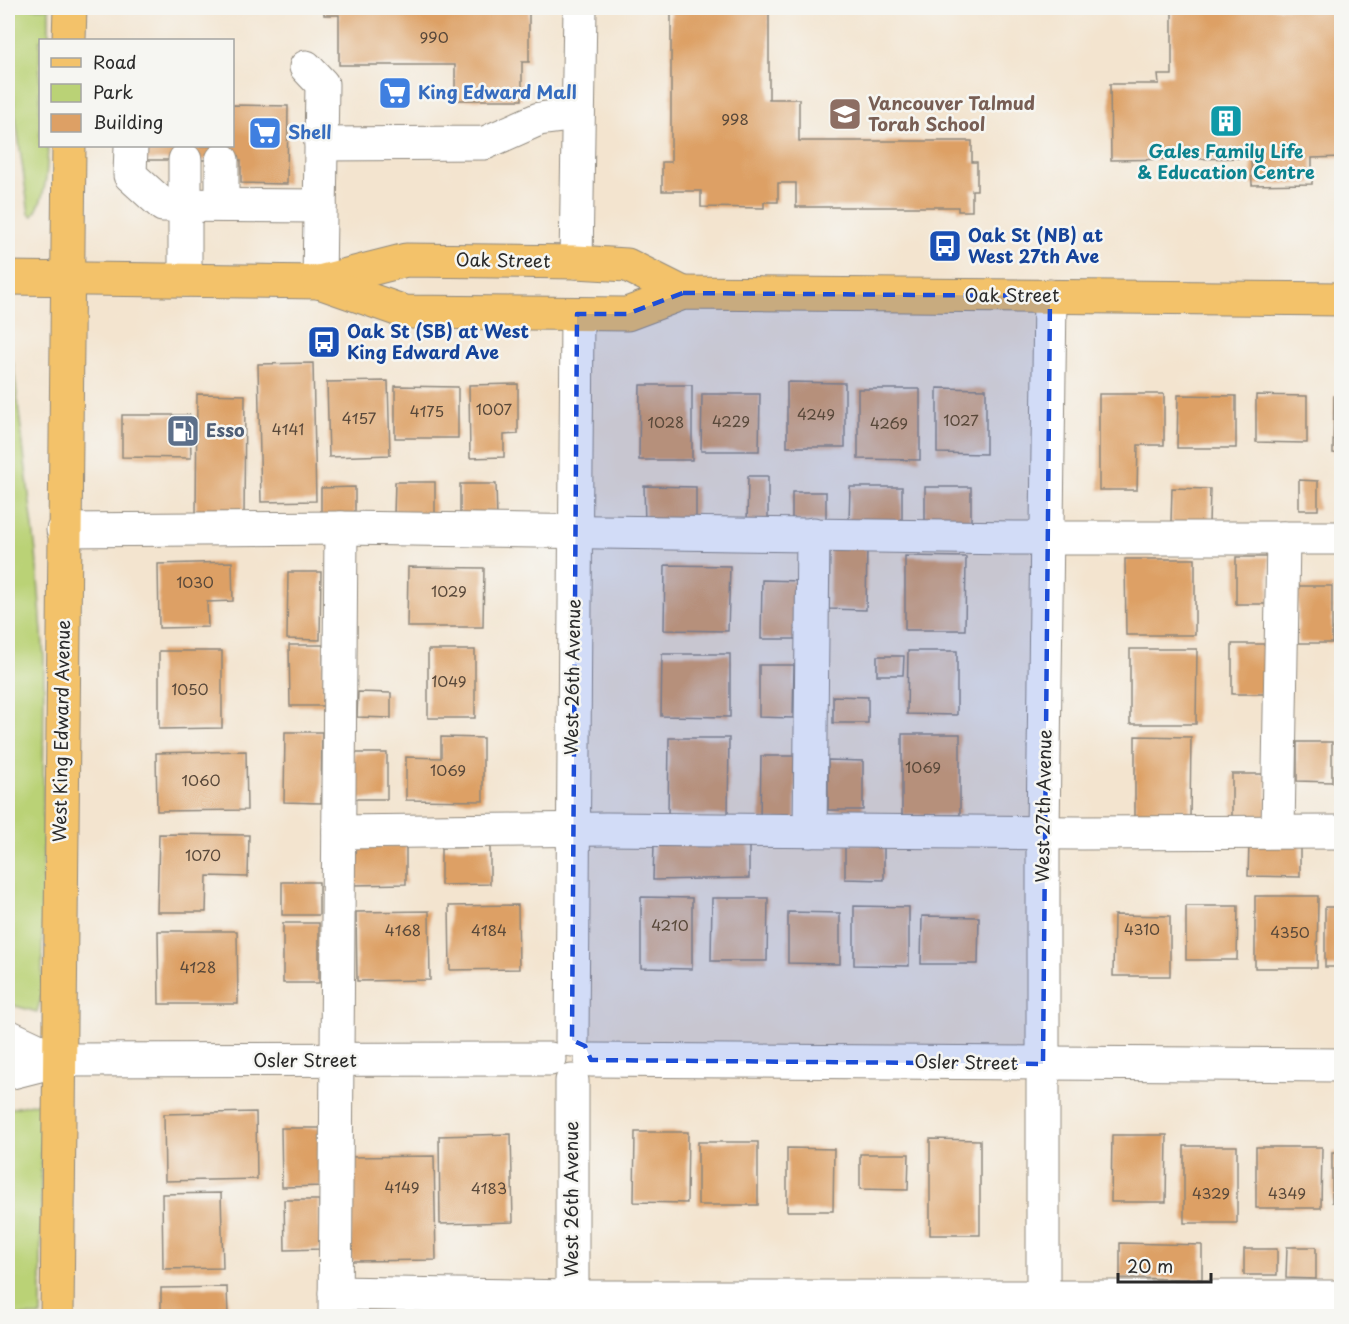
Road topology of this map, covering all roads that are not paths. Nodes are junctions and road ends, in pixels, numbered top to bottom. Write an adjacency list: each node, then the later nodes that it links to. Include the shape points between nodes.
1 (70, 8): 3 (main road)
2 (580, 8): 5 (street)
3 (69, 39)
4 (306, 67): 6 (street, via 322,84)
5 (578, 114): 6 (street, via 539,119 485,143); 14 (street)
6 (321, 144): 13 (street)
7 (69, 147): 16 (main road, West King Edward Avenue)
8 (131, 147): 11 (street, via 130,175 163,205)
9 (185, 160): 11 (street)
10 (222, 160): 12 (street)
11 (185, 205): 12 (street); 17 (street)
12 (222, 205): 13 (street)
13 (320, 206): 18 (street)
14 (576, 262): 18 (main road, Oak Street, via 406,260); 19 (main road, Oak Street, via 627,266)
15 (8, 278): 16 (main road, Oak Street)
16 (67, 279): 17 (main road, Oak Street); 24 (main road, West King Edward Avenue)
17 (185, 280): 18 (main road, Oak Street)
18 (320, 282): 22 (main road, Oak Street, via 405,312)
19 (683, 293): 20 (main road, Oak Street); 22 (main road, Oak Street, via 627,314)
20 (1050, 296): 21 (main road, Oak Street); 27 (street, West 27th Avenue)
21 (1341, 299)
22 (577, 314): 25 (street, West 26th Avenue)
23 (341, 528): 24 (street); 25 (street); 33 (street)
24 (63, 530): 37 (main road, West King Edward Avenue)
25 (575, 530): 26 (street); 30 (street, West 26th Avenue)
26 (813, 534): 27 (street); 31 (street)
27 (1048, 538): 28 (street); 34 (street, West 27th Avenue)
28 (1283, 538): 29 (street); 32 (street)
29 (1341, 538)
30 (571, 829): 31 (street); 33 (street); 38 (street, West 26th Avenue)
31 (810, 831): 34 (street)
32 (1278, 831): 34 (street); 35 (street)
33 (339, 832): 39 (street)
34 (1043, 832): 40 (street, West 27th Avenue)
35 (1341, 832)
36 (8, 1036): 37 (street, Osler Street)
37 (59, 1060): 39 (street, Osler Street); 42 (street, Osler Street); 49 (main road, West King Edward Avenue)
38 (571, 1060): 39 (street, Osler Street); 40 (street, Osler Street); 46 (street, West 26th Avenue)
39 (337, 1061): 44 (street)
40 (1043, 1064): 41 (street, Osler Street); 47 (street, West 27th Avenue)
41 (1341, 1065)
42 (8, 1073)
43 (1341, 1297): 48 (street)
44 (335, 1305): 46 (street)
45 (807, 1306): 46 (street); 47 (street)
46 (572, 1307)
47 (1043, 1307): 48 (street)
48 (1276, 1307)
49 (57, 1317)

